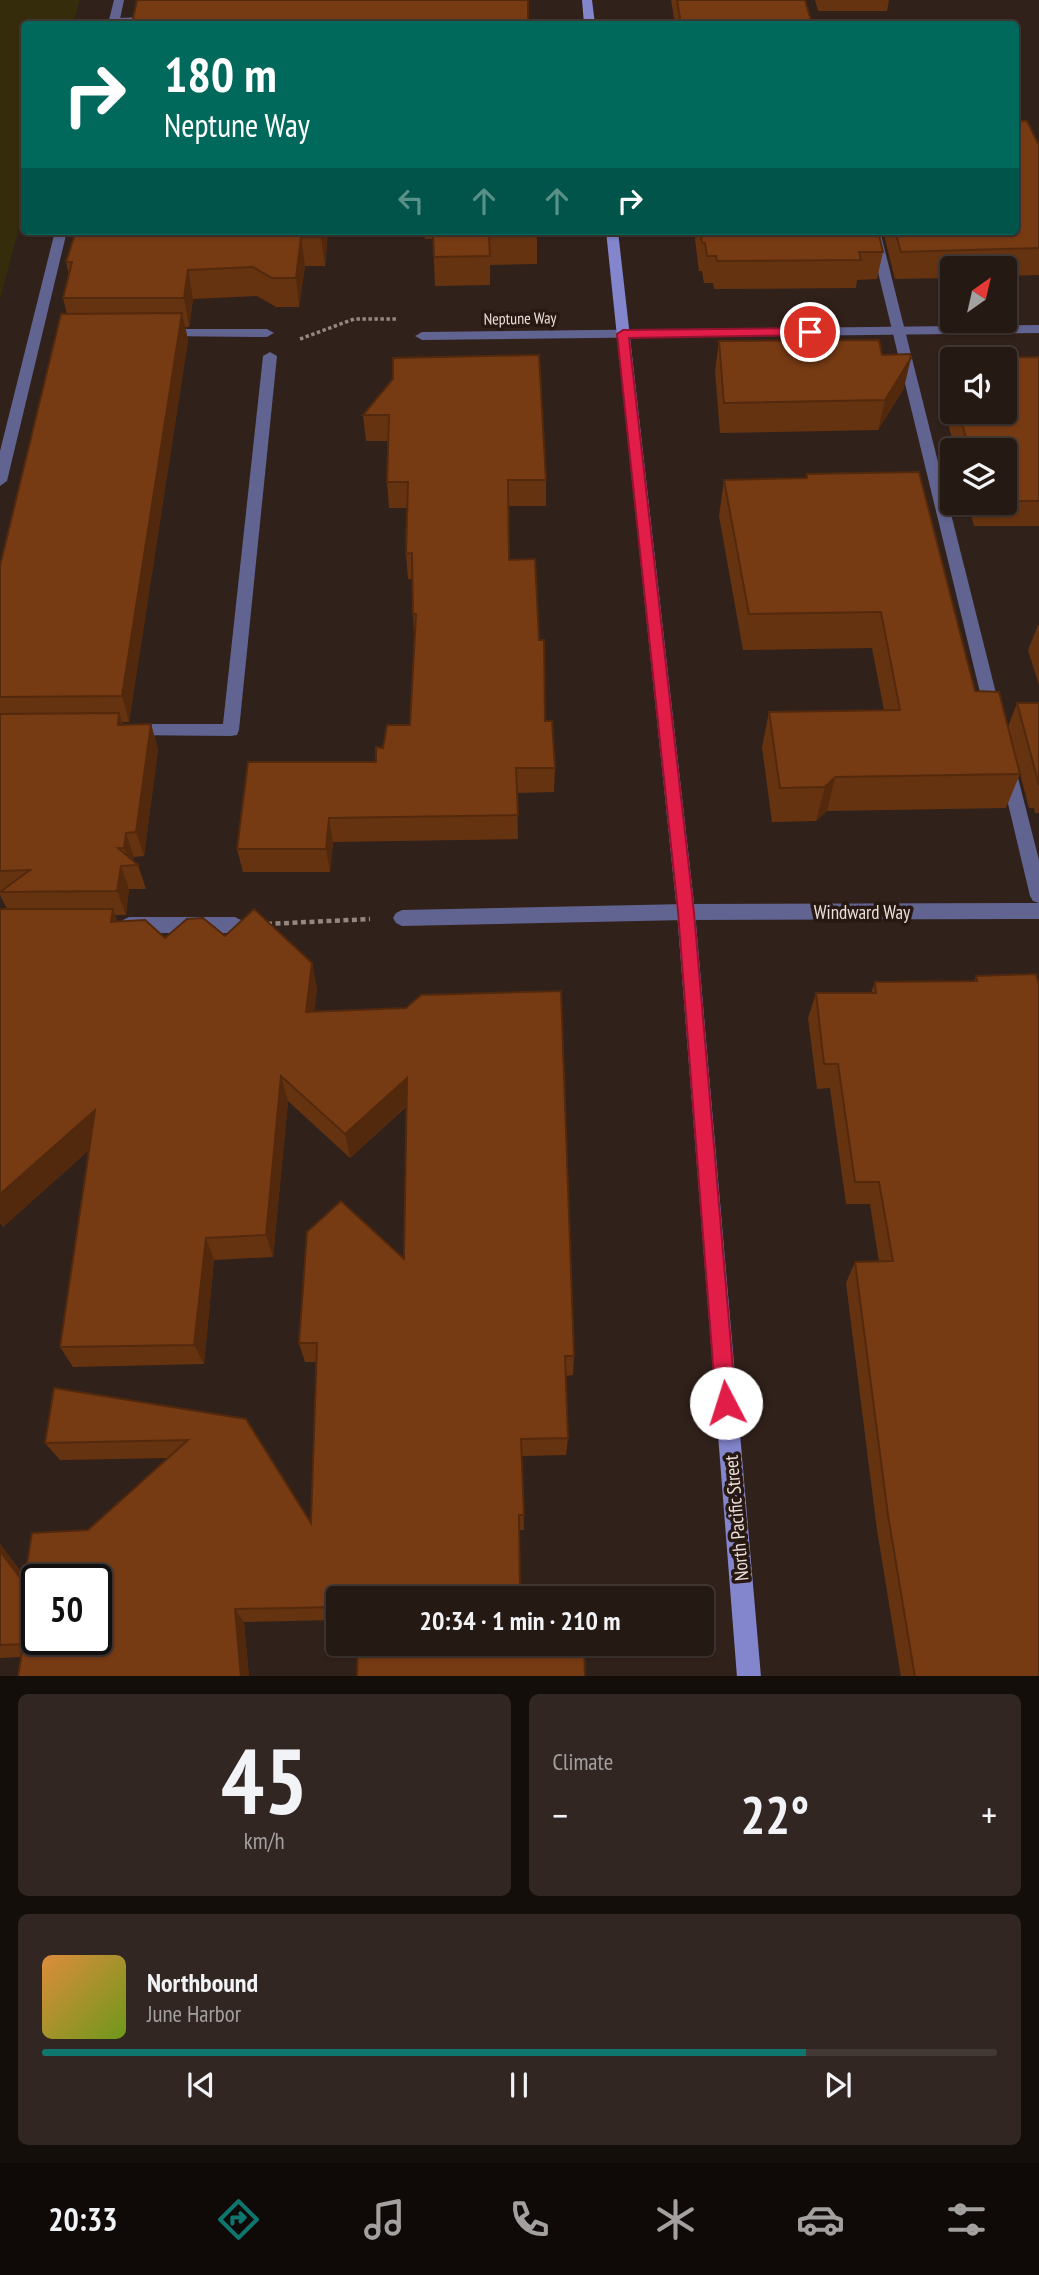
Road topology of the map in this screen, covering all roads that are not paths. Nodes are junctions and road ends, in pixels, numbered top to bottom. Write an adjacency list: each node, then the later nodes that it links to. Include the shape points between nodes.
1 (119, 0): 4 (street)
2 (587, 0): 6 (main road)
3 (167, 20): 5 (street)
4 (114, 21)
5 (149, 21)
6 (590, 21)
7 (60, 235): 17 (street, via 43,334)
8 (612, 235): 14 (main road, North Pacific Street)
9 (875, 235): 11 (street)
10 (1039, 329): 11 (street, Neptune Way)
11 (899, 332): 14 (street, Neptune Way); 19 (street)
12 (145, 333): 13 (street)
13 (267, 333)
14 (623, 334): 15 (street, Neptune Way); 21 (main road, North Pacific Street)
15 (422, 336)
16 (270, 356): 18 (street, via 231,730)
17 (0, 481)
18 (109, 730)
19 (1039, 896)
20 (1039, 911): 21 (street, Windward Way)
21 (686, 912): 22 (street, Windward Way); 25 (main road, North Pacific Street)
22 (402, 918)
23 (110, 925): 24 (street)
24 (235, 925)
25 (749, 1676)

